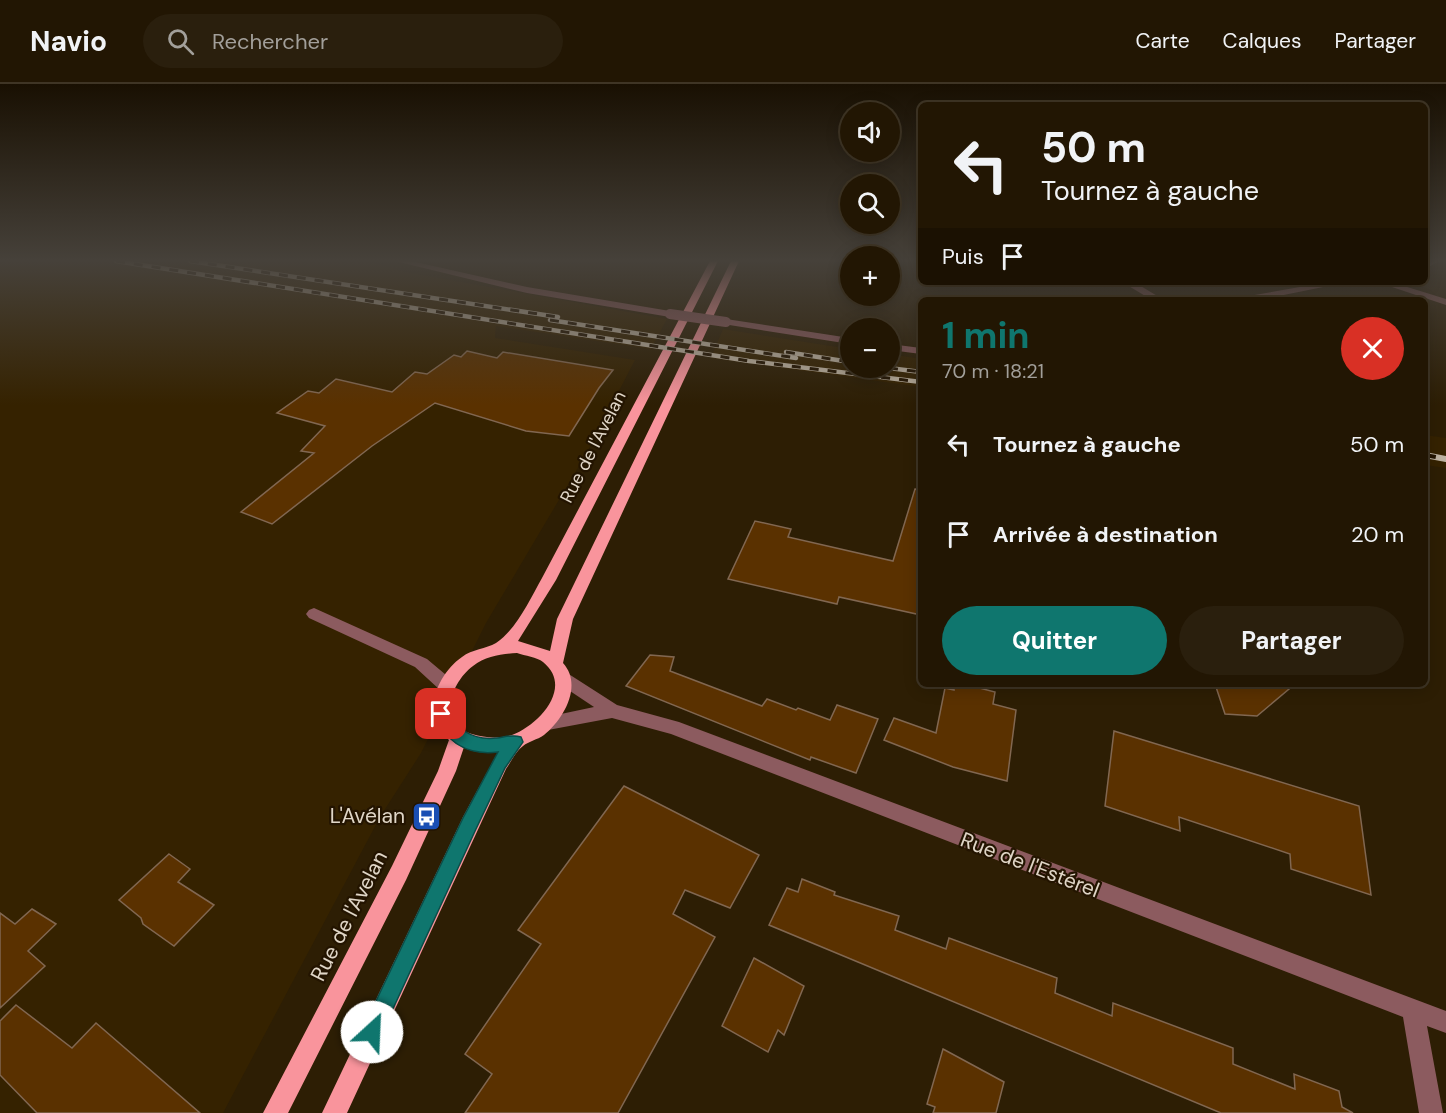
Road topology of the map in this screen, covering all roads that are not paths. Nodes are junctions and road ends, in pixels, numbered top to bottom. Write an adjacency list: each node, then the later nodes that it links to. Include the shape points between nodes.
1 (640, 309): 4 (street, bridge)
2 (689, 309): 8 (main road, Rue de l'Avelan, via 549,580 516,633)
3 (712, 309): 9 (main road, via 565,619)
4 (840, 339)
5 (900, 348): 6 (street)
6 (918, 351)
7 (314, 614): 11 (street, via 421,663)
8 (501, 648): 9 (main road, via 531,649); 11 (main road, via 468,661)
9 (555, 662): 10 (main road)
10 (564, 678): 12 (street, Rue de l'Estérel); 13 (main road, via 565,693)
11 (446, 685): 14 (main road, via 441,714 447,727)
12 (612, 711): 13 (street, Rue de l'Estérel); 16 (street, Rue de l'Estérel, via 673,727)
13 (548, 723): 15 (main road)
14 (459, 737): 15 (main road, via 475,744); 18 (main road, Rue de l'Avelan, via 399,873)
15 (515, 742): 19 (main road, via 470,823)
16 (1413, 1010): 17 (street, Rue de l'Estérel); 20 (street)
17 (1446, 1022)
18 (275, 1113)
19 (334, 1113)
20 (1431, 1113)

